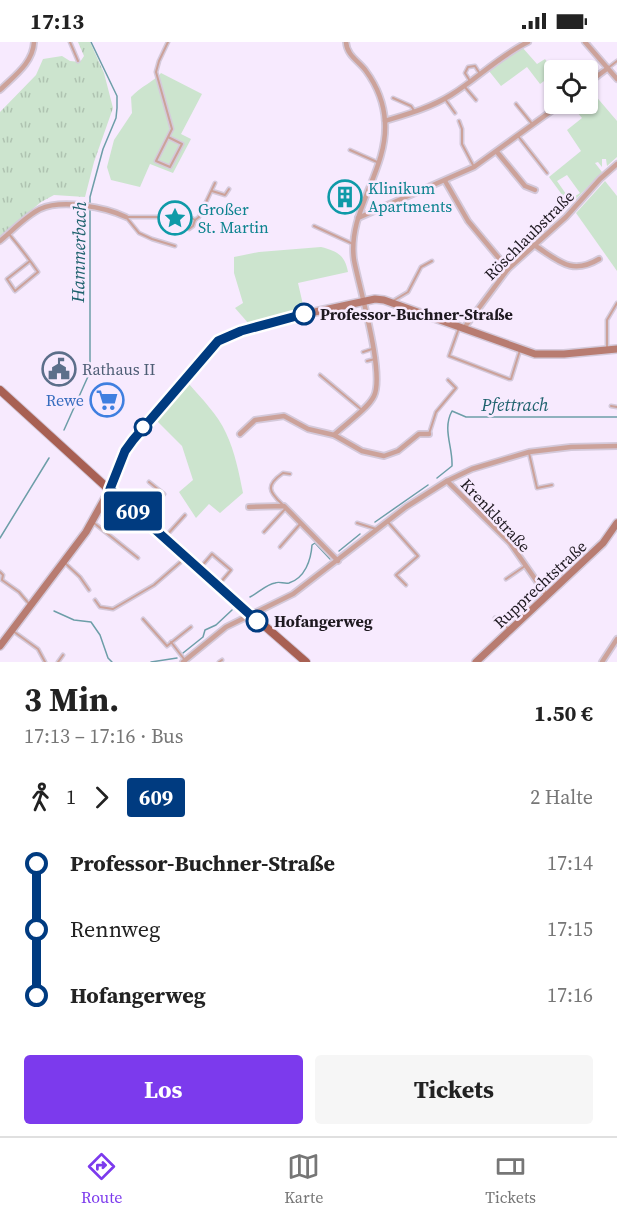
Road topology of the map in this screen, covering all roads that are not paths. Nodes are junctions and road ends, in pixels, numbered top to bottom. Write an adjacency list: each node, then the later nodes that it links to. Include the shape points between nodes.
1 (34, 42): 15 (street, via 29,61)
2 (70, 42): 7 (lane)
3 (168, 42): 27 (lane, via 156,72 172,129)
4 (345, 42): 23 (street, via 379,94)
5 (528, 42): 10 (street)
6 (585, 42): 9 (street)
7 (78, 61)
8 (617, 61): 9 (lane)
9 (608, 68): 11 (street); 12 (street)
10 (480, 74): 13 (street); 13 (lane, via 475,66 468,67 465,73)
11 (598, 76)
12 (617, 79)
13 (470, 81): 14 (street)
14 (464, 86): 17 (street); 18 (lane)
15 (0, 90)
16 (393, 98): 20 (lane)
17 (445, 99): 20 (street); 21 (lane)
18 (476, 100)
19 (516, 104): 25 (lane)
20 (415, 112): 23 (street)
21 (454, 113)
22 (547, 114): 25 (street)
23 (385, 121): 30 (street)
24 (459, 122): 32 (lane, via 462,144)
25 (532, 125): 26 (street)
26 (518, 136): 29 (street); 33 (lane)
27 (168, 137): 27 (lane, via 156,161 171,167 182,144)
28 (350, 150): 30 (lane)
29 (497, 152): 32 (street); 37 (street, via 525,186)
30 (380, 164): 41 (street)
31 (617, 164): 47 (street, Röschlaubstraße)
32 (474, 167): 34 (street)
33 (547, 173)
34 (445, 181): 41 (street); 52 (street, via 468,221)
35 (215, 183): 38 (lane)
36 (229, 189): 38 (lane, via 225,195)
37 (535, 190)
38 (212, 191): 42 (lane)
39 (164, 216): 40 (lane); 42 (lane, via 179,211); 42 (lane, via 189,229)
40 (126, 217): 44 (street, via 103,208 49,206 38,210); 48 (lane, via 139,232)
41 (358, 218): 46 (street)
42 (195, 220)
43 (314, 226): 46 (lane)
44 (9, 234): 45 (street); 50 (lane)
45 (0, 241)
46 (353, 244): 54 (street)
47 (534, 245): 49 (street, via 574,267 584,267); 52 (street, Röschlaubstraße)
48 (175, 246)
49 (599, 259)
50 (30, 261): 50 (lane, via 39,273 15,291 7,279)
51 (432, 261): 53 (lane, via 421,267 408,292)
52 (508, 269): 56 (street, Röschlaubstraße)
53 (393, 301): 54 (main road); 56 (main road)
54 (363, 302): 57 (street); 79 (main road, via 241,331 218,341 133,440)
55 (617, 303): 60 (lane, via 607,320)
56 (462, 327): 59 (main road); 59 (lane, via 450,356 511,379)
57 (373, 349): 61 (lane); 62 (street)
58 (617, 349): 60 (main road)
59 (520, 350): 60 (main road, via 552,355)
60 (608, 350)
61 (363, 351)
62 (375, 359): 63 (lane); 69 (street, via 375,394)
63 (367, 361)
64 (320, 375): 69 (lane)
65 (448, 380): 71 (lane, via 456,388 436,412)
66 (0, 390): 79 (main road)
67 (611, 406): 68 (lane)
68 (617, 407)
69 (362, 410): 72 (street)
70 (240, 434): 72 (street, via 255,420 279,416)
71 (429, 434): 72 (street, via 419,434 398,451 384,456 362,451)
72 (334, 435)
73 (617, 446): 74 (street)
74 (529, 452): 76 (street); 78 (lane, via 537,488)
75 (290, 474): 81 (lane, via 283,472 270,487)
76 (447, 481): 85 (street); 98 (street, Krenklstraße, via 510,543)
77 (149, 482): 83 (lane, via 164,495)
78 (552, 485)
79 (110, 489): 83 (main road); 84 (main road)
80 (249, 507): 81 (street)
81 (285, 507): 88 (street); 90 (lane)
82 (184, 515): 92 (lane)
83 (142, 518): 92 (main road)
84 (92, 521): 95 (lane); 96 (main road)
85 (387, 521): 89 (street); 104 (lane, via 418,556 396,575)
86 (357, 523): 89 (lane)
87 (617, 523): 91 (main road, Rupprechtstraße)
88 (301, 524): 93 (lane); 97 (street)
89 (376, 529): 97 (street)
90 (264, 532)
91 (614, 536): 106 (main road, Rupprechtstraße)
92 (165, 538): 94 (main road)
93 (280, 547)
94 (186, 557): 99 (main road); 107 (lane, via 154,585 113,609 100,607)
95 (138, 558)
96 (63, 561): 105 (lane); 108 (main road)
97 (338, 561): 109 (street, via 293,594)
98 (526, 565): 101 (lane); 106 (street, Krenklstraße)
99 (199, 569): 103 (main road); 103 (lane, via 212,554 231,570)
100 (0, 572): 102 (lane)
101 (506, 579)
102 (1, 582): 108 (lane, via 16,590)
103 (218, 585): 109 (main road)
104 (406, 585)
105 (88, 590)
106 (547, 596): 114 (main road, Rupprechtstraße)
107 (95, 600)
108 (30, 605): 113 (main road)
109 (252, 616): 119 (street, via 226,627); 122 (main road)
110 (495, 618): 114 (lane)
111 (143, 619): 116 (lane, via 167,646)
112 (191, 627): 116 (lane)
113 (12, 630): 117 (main road); 120 (lane, via 38,649)
114 (510, 631): 123 (main road, Rupprechtstraße)
115 (617, 639): 124 (street)
116 (171, 642): 119 (lane)
117 (0, 646)
118 (63, 655): 121 (lane)
119 (183, 661)
120 (45, 662)
121 (58, 662)
122 (306, 662)
123 (476, 662)
124 (602, 662)

